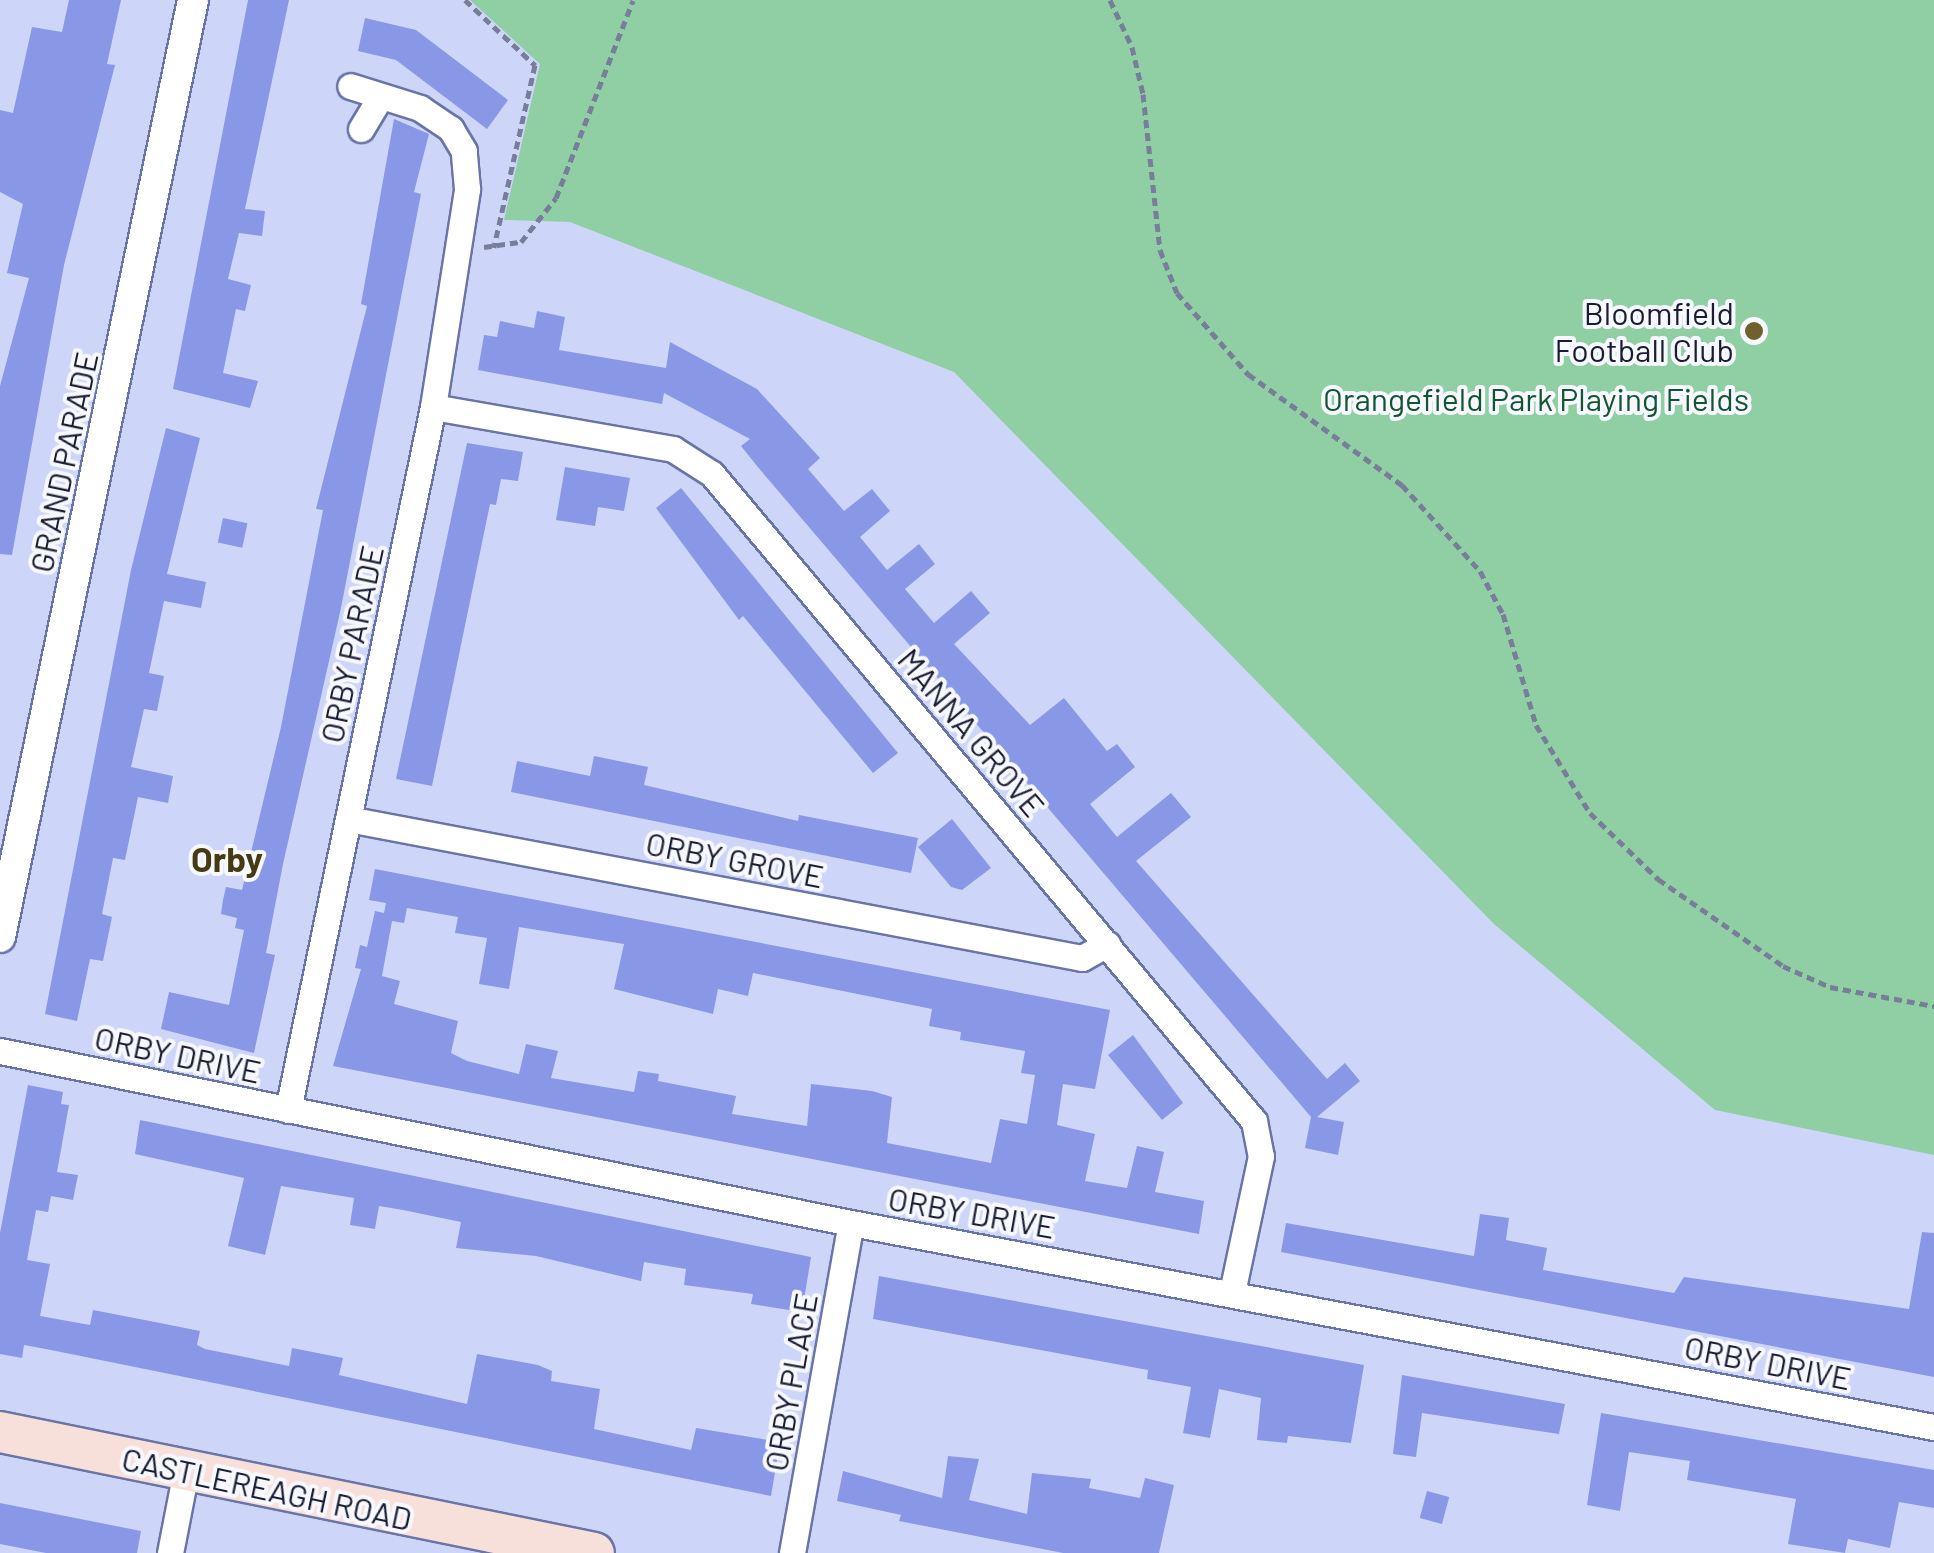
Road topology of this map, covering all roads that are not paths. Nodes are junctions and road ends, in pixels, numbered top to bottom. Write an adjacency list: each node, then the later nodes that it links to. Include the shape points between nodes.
1 (193, 0): 7 (street, GRAND PARADE)
2 (350, 86): 3 (street, ORBY PARADE)
3 (380, 96): 4 (street); 5 (street, ORBY PARADE, via 420,108 451,129 464,151 468,189)
4 (361, 129)
5 (433, 407): 6 (street, ORBY PARADE); 8 (street, MANNA GROVE, via 673,449 698,460)
6 (348, 819): 8 (street, ORBY GROVE, via 1082,958); 10 (street, ORBY PARADE)
7 (0, 937)
8 (1106, 944): 12 (street, MANNA GROVE, via 1218,1074 1261,1138)
9 (0, 1051): 10 (street, ORBY DRIVE)
10 (288, 1110): 11 (street, ORBY DRIVE)
11 (852, 1223): 12 (street, ORBY DRIVE); 19 (street, ORBY PLACE)
12 (1232, 1293): 13 (street, ORBY DRIVE)
13 (1934, 1427)
14 (0, 1432): 15 (main road, CASTLEREAGH ROAD)
15 (186, 1471): 16 (main road, CASTLEREAGH ROAD); 17 (street)
16 (490, 1543): 18 (main road, CASTLEREAGH ROAD)
17 (170, 1553)
18 (594, 1553)
19 (792, 1553)

